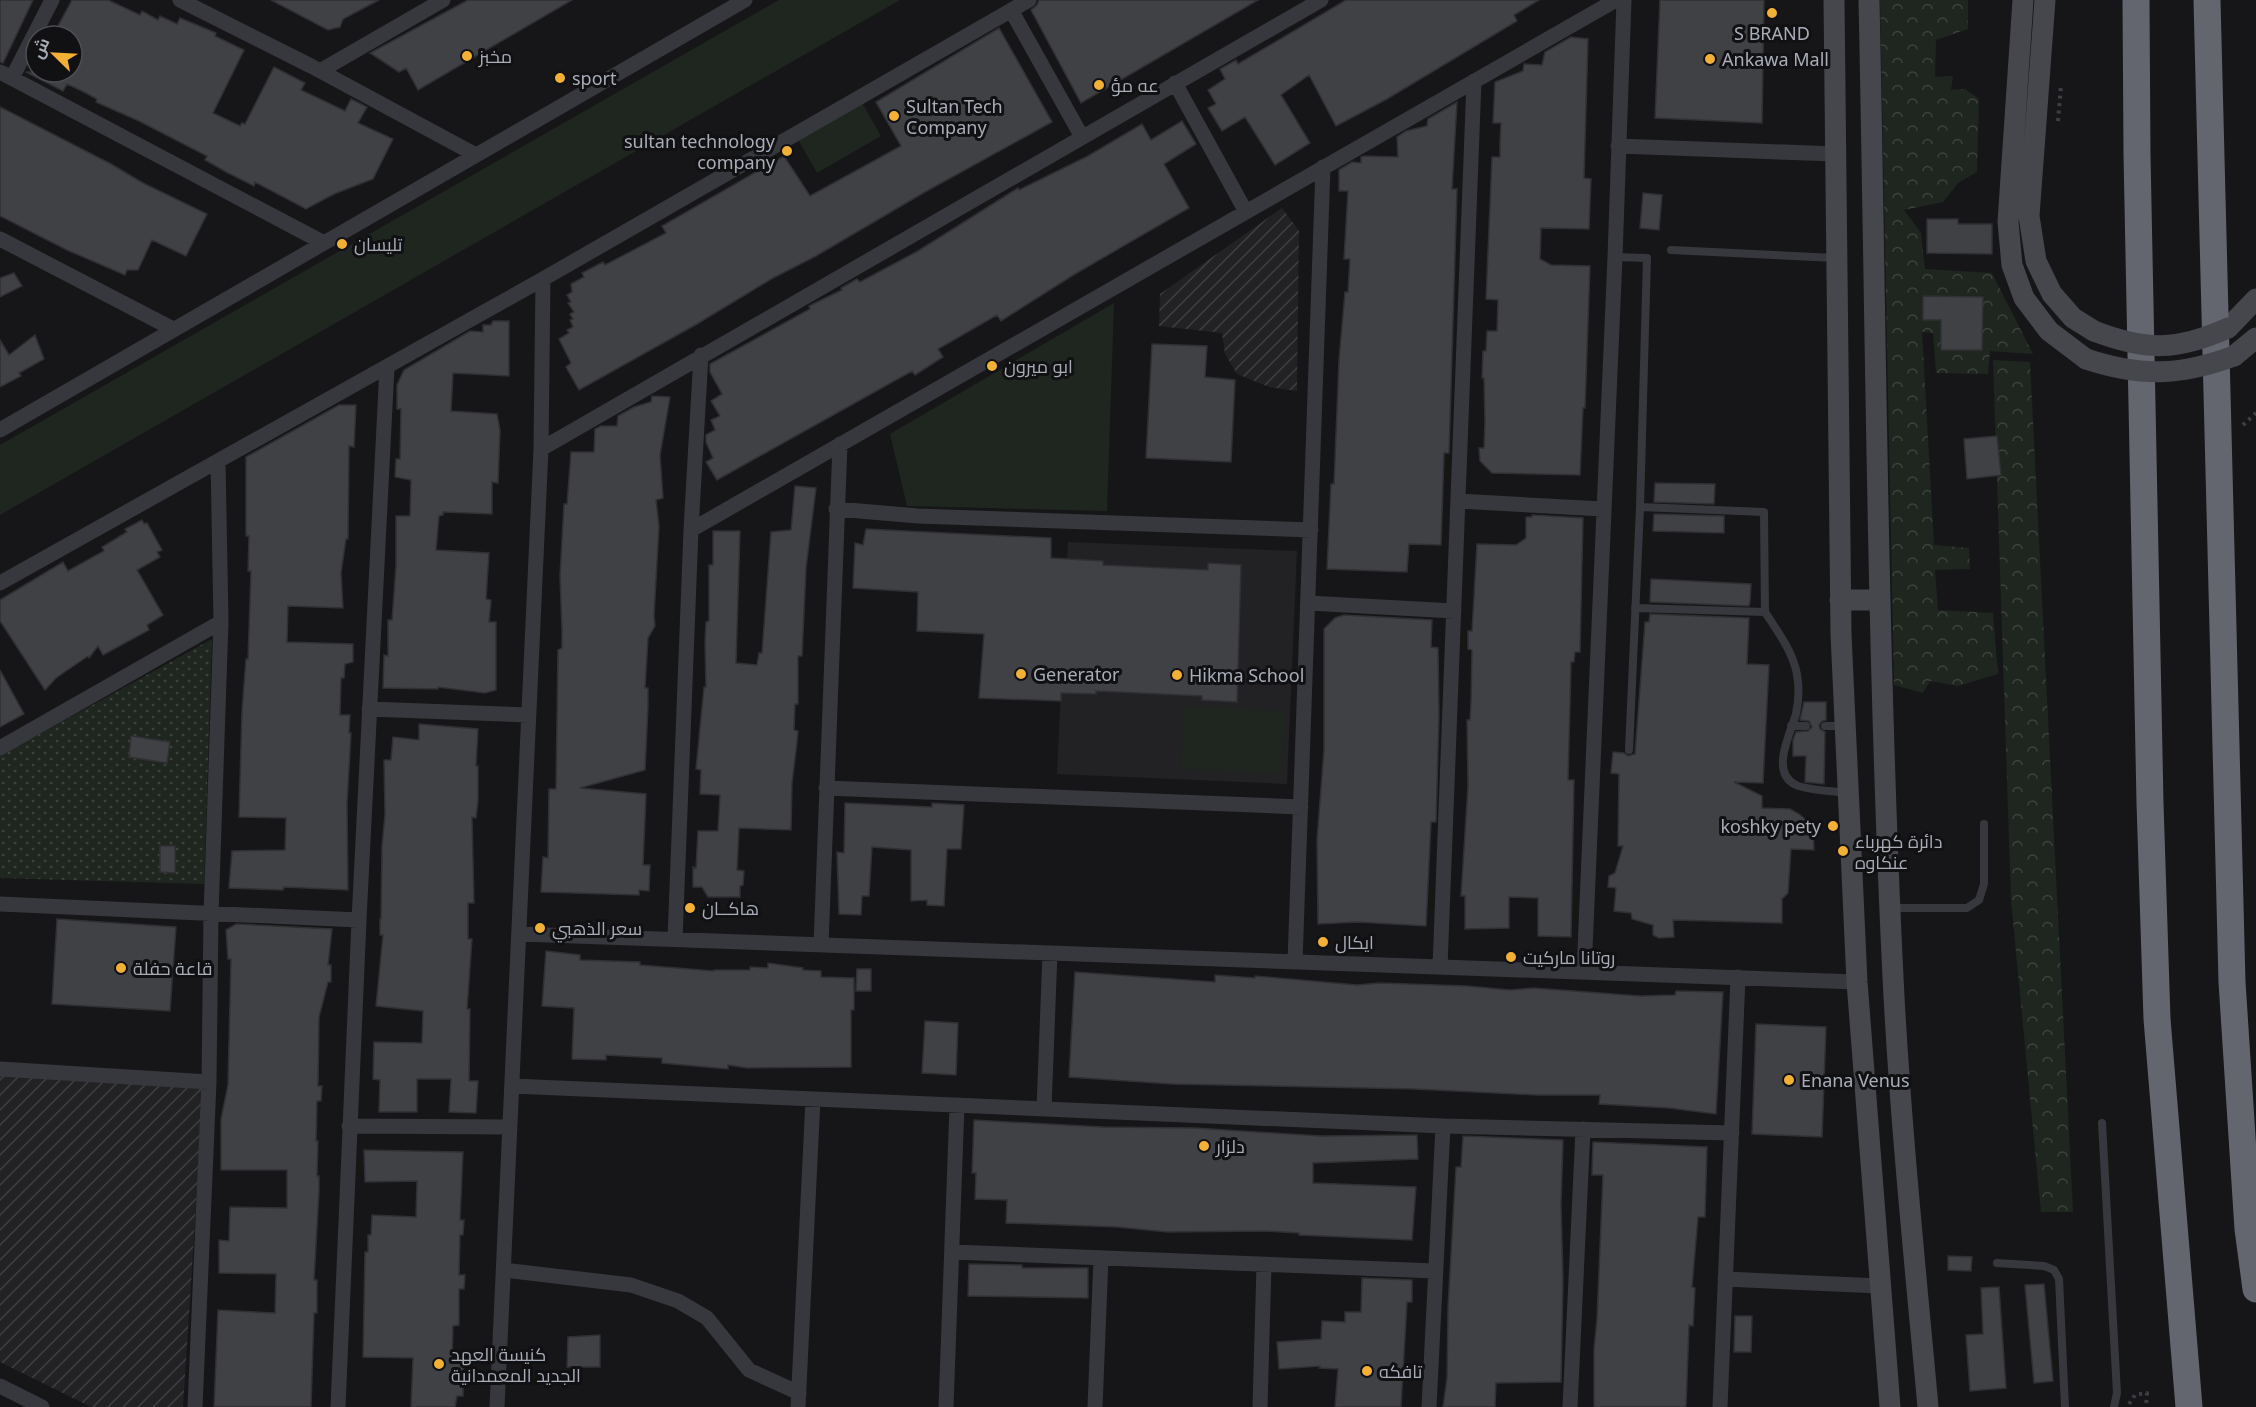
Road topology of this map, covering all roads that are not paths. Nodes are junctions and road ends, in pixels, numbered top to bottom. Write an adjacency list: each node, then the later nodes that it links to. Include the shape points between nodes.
1 (52, 0): 17 (street)
2 (180, 0): 16 (street)
3 (443, 0): 16 (street)
4 (745, 0): 23 (street)
5 (1029, 0): 15 (street)
6 (1320, 0): 19 (street)
7 (1616, 0): 18 (street)
8 (1624, 0): 21 (street)
9 (1833, 0): 22 (street)
10 (1869, 0): 49 (street)
11 (2023, 0): 34 (street, bridge, via 2007,222 2013,265 2024,298 2049,331 2086,359 2115,369 2145,373 2205,367 2234,356)
12 (2045, 0): 32 (street, bridge, via 2029,216 2036,261 2052,294 2073,318 2094,331 2147,346 2203,339 2228,328)
13 (2136, 0): 115 (highway, via 2157,1019)
14 (2207, 0): 98 (highway, via 2232,982 2248,1229)
15 (1011, 10): 20 (street); 31 (street)
16 (320, 71): 23 (street)
17 (6, 75): 27 (street)
18 (1474, 81): 24 (street); 41 (street)
19 (1175, 83): 20 (street); 25 (street)
20 (1082, 137): 35 (street)
21 (1618, 146): 22 (street); 29 (street)
22 (1836, 154): 30 (street)
23 (476, 155): 27 (street)
24 (1323, 167): 25 (street); 46 (street)
25 (1246, 212): 38 (street)
26 (0, 239): 33 (street)
27 (324, 243): 33 (street)
28 (1671, 250): 30 (lane)
29 (1615, 257): 42 (lane, via 1647,258); 43 (street)
30 (1835, 258): 48 (street)
31 (543, 279): 36 (street); 39 (street)
32 (2256, 299)
33 (173, 329): 37 (street)
34 (2256, 338)
35 (701, 355): 39 (street); 45 (street)
36 (387, 367): 40 (street); 55 (street)
37 (0, 430)
38 (840, 444): 44 (street); 45 (street)
39 (541, 449): 56 (street)
40 (218, 461): 47 (street); 54 (street)
41 (1458, 501): 43 (street); 52 (street)
42 (1640, 507): 51 (lane); 53 (lane, via 1764,512)
43 (1603, 508): 75 (street)
44 (836, 509): 46 (street, via 918,516); 61 (street)
45 (691, 530): 70 (street)
46 (1311, 530): 50 (street)
47 (0, 583)
48 (1840, 600): 49 (street); 62 (street, via 1835,726)
49 (1880, 600): 66 (street)
50 (1308, 603): 52 (street); 63 (street)
51 (1635, 608): 53 (lane); 60 (lane)
52 (1454, 611): 74 (street)
53 (1765, 612): 57 (lane, via 1796,662 1799,684)
54 (221, 622): 59 (street); 67 (street)
55 (369, 709): 56 (street); 68 (street)
56 (529, 715): 69 (street)
57 (1791, 726): 58 (lane); 62 (lane, via 1782,763 1785,775 1795,785)
58 (1806, 726)
59 (0, 748)
60 (1629, 750)
61 (826, 788): 63 (street); 71 (street)
62 (1848, 793): 77 (street)
63 (1301, 807): 73 (street)
64 (1984, 824): 66 (lane, via 1984,884 1979,900 1967,908)
65 (0, 904): 67 (street)
66 (1890, 908): 112 (street, via 1909,1204)
67 (211, 914): 68 (street); 79 (street)
68 (358, 920): 85 (street)
69 (519, 934): 70 (street); 80 (street)
70 (675, 939): 71 (street)
71 (821, 945): 72 (street)
72 (1050, 953): 73 (street); 83 (street)
73 (1295, 962): 74 (street)
74 (1440, 967): 75 (street)
75 (1584, 972): 76 (street)
76 (1738, 977): 77 (street); 89 (street)
77 (1857, 982): 97 (street)
78 (0, 1069): 79 (street)
79 (209, 1083): 102 (street)
80 (512, 1086): 81 (street); 87 (street)
81 (813, 1099): 82 (street); 100 (street)
82 (957, 1105): 83 (street); 90 (street)
83 (1044, 1109): 86 (street)
84 (2103, 1123): 114 (lane, via 2117,1393)
85 (349, 1126): 87 (street); 103 (street)
86 (1443, 1126): 88 (street); 95 (street)
87 (510, 1127): 94 (street)
88 (1583, 1129): 89 (street); 109 (street)
89 (1732, 1133): 96 (street)
90 (952, 1252): 91 (street); 105 (street)
91 (1101, 1258): 93 (street); 106 (street)
92 (1997, 1263): 113 (lane, via 2044,1266 2054,1270 2059,1280)
93 (1264, 1264): 95 (street); 107 (street)
94 (504, 1270): 100 (street, via 631,1285 678,1301 707,1318 749,1370); 104 (street)
95 (1435, 1271): 108 (street)
96 (1725, 1279): 97 (street); 110 (street)
97 (1880, 1286): 111 (street)
98 (2256, 1289)
99 (0, 1386): 101 (street)
100 (799, 1400)
101 (42, 1407)
102 (195, 1407)
103 (338, 1407)
104 (497, 1407)
105 (946, 1407)
106 (1095, 1407)
107 (1260, 1407)
108 (1429, 1407)
109 (1570, 1407)
110 (1720, 1407)
111 (1890, 1407)
112 (1928, 1407)
113 (2065, 1407)
114 (2114, 1407)
115 (2188, 1407)

